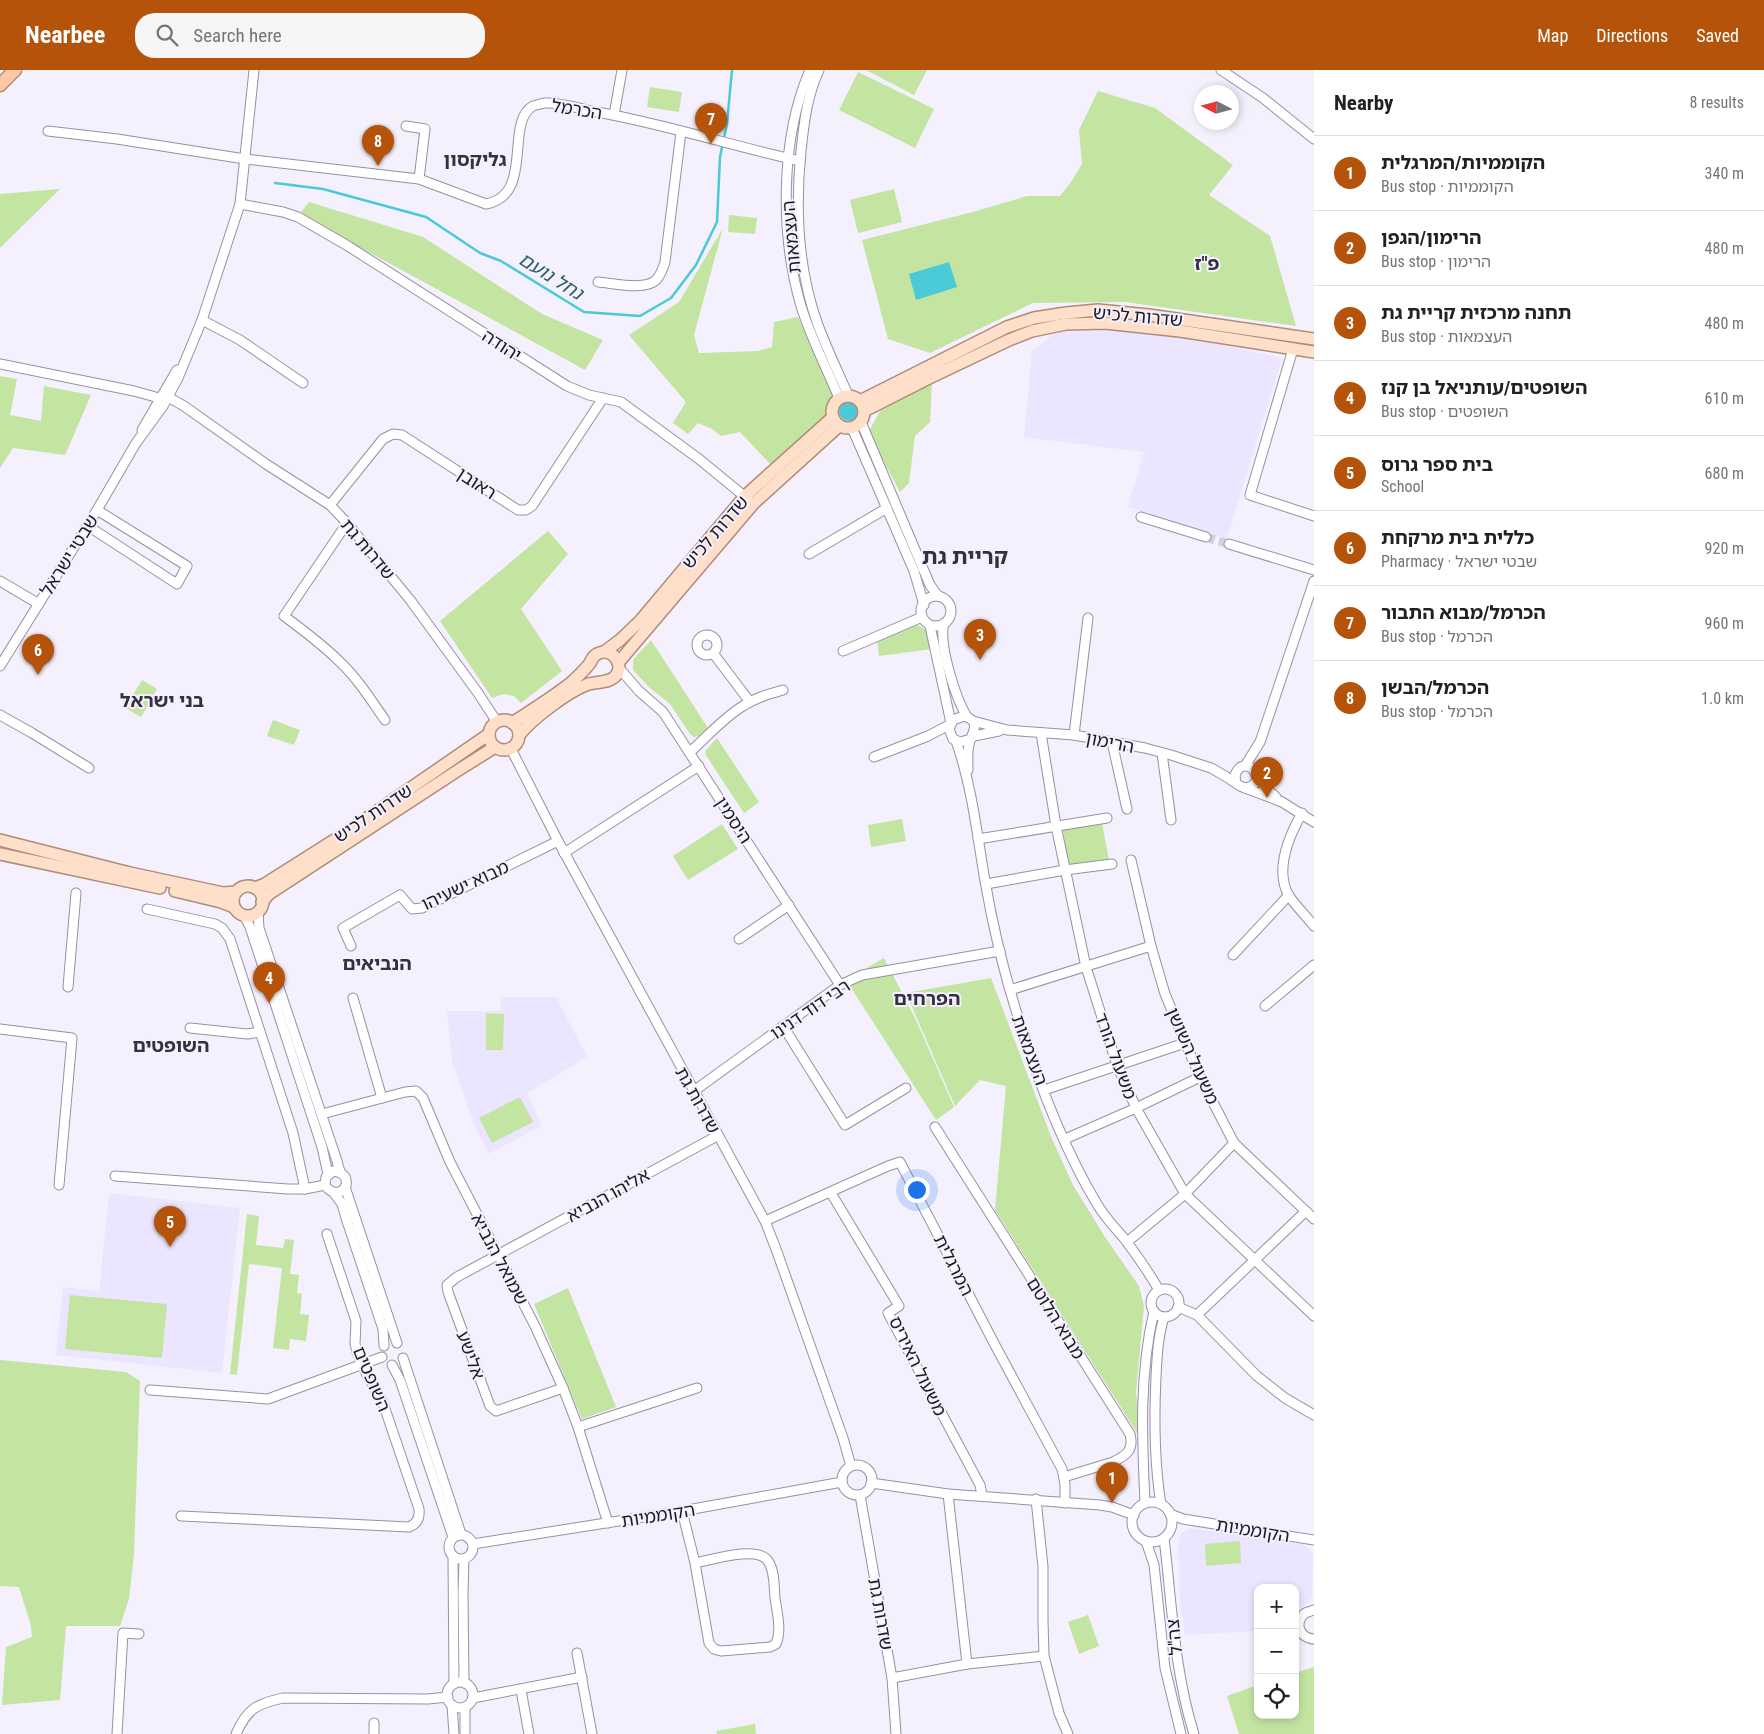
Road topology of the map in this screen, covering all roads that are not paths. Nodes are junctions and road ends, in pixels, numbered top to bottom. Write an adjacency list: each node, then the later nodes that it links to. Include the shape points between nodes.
1 (15, 70): 7 (highway)
2 (254, 70): 13 (street, שבטי ישראל)
3 (622, 70): 8 (street)
4 (810, 70): 14 (street, העצמאות, via 794,117)
5 (819, 70): 15 (street, העצמאות, via 804,120)
6 (1221, 70): 12 (street, via 1263,98)
7 (0, 85)
8 (614, 115): 11 (street, הכרמל); 16 (street, הכרמל, via 550,104 529,109 522,122 509,191 496,202 474,201)
9 (406, 126): 16 (street, via 425,129)
10 (48, 131): 13 (street, הכרמל)
11 (681, 132): 14 (street, הכרמל); 18 (street, via 662,271 657,280 640,286)
12 (1314, 140)
13 (245, 159): 16 (street, הכרמל); 17 (street, שבטי ישראל)
14 (789, 159): 15 (street, הכרמל); 28 (street, העצמאות, via 787,204 792,271 802,308)
15 (800, 161): 28 (street, העצמאות, via 798,207 803,270)
16 (419, 179)
17 (240, 204): 19 (street, שבטי ישראל); 29 (street, יהודה, via 298,217 567,386)
18 (598, 282)
19 (202, 320): 21 (street, שבטי ישראל); 26 (street, via 240,340)
20 (1314, 339): 33 (main road, שדרות לכיש, via 1149,314 1098,310 1030,319 1007,326)
21 (191, 346): 25 (street, שבטי ישראל); 30 (street, שבטי ישראל)
22 (1293, 349): 23 (main road, שדרות לכיש); 33 (main road, שדרות לכיש, via 1180,331 1105,323 1066,324 1009,340); 41 (street, via 1250,495)
23 (1314, 352)
24 (0, 364): 27 (street)
25 (178, 378): 30 (street, שבטי ישראל); 31 (street)
26 (303, 383)
27 (138, 392): 30 (street); 32 (street, via 147,402)
28 (843, 397): 33 (main road, via 852,396); 35 (main road, via 832,409)
29 (603, 398): 37 (street, יהודה, via 621,402); 38 (street, ראובן, via 532,506 526,510 518,510 402,435 393,434 383,439)
30 (164, 399): 31 (street, שדרות גת); 32 (street, שבטי ישראל); 34 (street, שדרות גת); 36 (street, שבטי ישראל)
31 (184, 406): 34 (street, שדרות גת)
32 (150, 414): 36 (street, שבטי ישראל)
33 (859, 415): 35 (main road); 39 (street); 51 (street, via 930,585)
34 (199, 417): 38 (street, שדרות גת)
35 (836, 422): 37 (main road, שדרות לכיש)
36 (136, 443): 40 (street, שבטי ישראל)
37 (749, 500): 58 (main road, שדרות לכיש, via 640,621); 63 (main road, שדרות לכיש)
38 (330, 506): 43 (street, שדרות גת)
39 (887, 508): 47 (street); 53 (street, via 914,571)
40 (98, 510): 44 (street, שבטי ישראל); 44 (street, via 188,566 177,584)
41 (1314, 516)
42 (1141, 517): 45 (street)
43 (347, 523): 70 (street, via 284,616 341,663); 71 (street, שדרות גת, via 411,601)
44 (88, 526): 52 (street, שבטי ישראל)
45 (1206, 537)
46 (1229, 544): 48 (street)
47 (809, 554)
48 (1314, 570)
49 (0, 581): 52 (street)
50 (1314, 581): 83 (street)
51 (938, 596): 53 (street); 56 (street, via 946,600 949,607 949,616)
52 (39, 604): 62 (street, שבטי ישראל)
53 (924, 604): 54 (street)
54 (922, 617): 57 (street); 59 (street)
55 (1088, 618): 78 (street)
56 (944, 623): 57 (street); 69 (street, via 942,635 948,665 959,702)
57 (930, 626): 73 (street)
58 (604, 652): 61 (main road, via 596,655); 63 (main road, via 613,655)
59 (843, 652)
60 (713, 653): 67 (street)
61 (590, 663): 64 (main road, via 593,676); 72 (main road, via 569,684)
62 (0, 666)
63 (619, 666): 64 (main road, via 618,673); 66 (street, היסמין)
64 (606, 680): 66 (street, היסמין, via 626,684); 77 (main road, via 573,692)
65 (783, 690): 67 (street)
66 (639, 691): 86 (street, היסמין, via 663,712)
67 (750, 702): 86 (street)
68 (0, 716): 90 (street)
69 (970, 719): 73 (street, via 960,716); 74 (street, הרימון); 80 (street, via 975,728)
70 (385, 720)
71 (497, 722): 72 (main road); 76 (main road)
72 (512, 723): 77 (main road)
73 (950, 724): 79 (street); 81 (street, via 949,732)
74 (1007, 730): 75 (street, הרימון); 80 (street, הרימון)
75 (1041, 733): 78 (street, הרימון); 103 (street, משעול הורד)
76 (489, 734): 84 (main road); 113 (main road, שדרות לכיש, via 336,839)
77 (519, 735): 85 (main road)
78 (1074, 735): 82 (street, הרימון)
79 (928, 736): 81 (street); 88 (street)
80 (972, 737): 81 (street, via 964,742); 94 (street, העצמאות, via 968,754)
81 (954, 740): 94 (street, העצמאות)
82 (1112, 742): 87 (street, הרימון); 98 (street)
83 (1260, 742): 92 (street); 93 (street)
84 (495, 748): 85 (main road); 118 (main road, שדרות לכיש, via 269,894)
85 (511, 749): 106 (street, שדרות גת)
86 (690, 752): 89 (street, היסמין)
87 (1162, 752): 91 (street, הרימון); 101 (street)
88 (874, 757)
89 (699, 766): 107 (street); 117 (street, היסמין)
90 (88, 768)
91 (1211, 768): 92 (street, הרימון); 95 (street, הרימון)
92 (1242, 768): 93 (street, via 1250,767); 95 (street, via 1235,776)
93 (1256, 774): 96 (street, via 1254,785); 97 (street, via 1263,786)
94 (969, 782): 104 (street, העצמאות)
95 (1236, 783): 96 (street)
96 (1245, 788): 97 (street)
97 (1282, 802): 99 (street)
98 (1127, 809)
99 (1302, 813): 102 (street); 116 (street, via 1290,837 1283,868)
100 (1107, 818): 103 (street)
101 (1172, 820)
102 (1314, 822)
103 (1056, 826): 104 (street); 111 (street, משעול הורד)
104 (978, 839): 112 (street, העצמאות)
105 (0, 840): 114 (main road, via 223,894)
106 (558, 841): 107 (street, שדרות גת); 124 (street, מבוא ישעיהו, via 422,908 412,909 400,895 343,928)
107 (564, 853): 144 (street, שדרות גת)
108 (0, 854): 119 (main road)
109 (1131, 860): 125 (street, משעול השושן)
110 (1112, 864): 111 (street)
111 (1065, 870): 112 (street); 129 (street, משעול הורד)
112 (986, 884): 126 (street, העצמאות)
113 (255, 888): 114 (main road, via 247,886); 118 (main road, via 261,895)
114 (236, 892): 119 (main road)
115 (76, 893): 131 (street)
116 (1289, 895): 122 (street); 127 (street)
117 (789, 905): 123 (street); 130 (street, היסמין)
118 (260, 906): 121 (main road, via 252,916); 147 (street, via 259,928)
119 (234, 907): 121 (main road)
120 (147, 909): 138 (street, via 215,924 225,931)
121 (244, 916): 153 (street, via 322,1147)
122 (1314, 926)
123 (739, 939)
124 (351, 946)
125 (1151, 946): 129 (street); 139 (street, משעול השושן, via 1165,994)
126 (1000, 951): 130 (street, רבי דוד דנינו, via 862,975); 132 (street, העצמאות)
127 (1233, 956)
128 (1314, 965): 134 (street)
129 (1086, 967): 132 (street); 140 (street, משעול הורד)
130 (840, 985): 135 (street, רבי דוד דנינו)
131 (68, 987)
132 (1010, 990): 143 (street, העצמאות)
133 (353, 998): 145 (street)
134 (1265, 1006)
135 (783, 1026): 142 (street, via 845,1125); 144 (street, רבי דוד דנינו)
136 (190, 1028): 138 (street, via 246,1034)
137 (0, 1030): 155 (street, via 72,1038)
138 (260, 1032): 158 (street, via 293,1133)
139 (1185, 1043): 140 (street); 141 (street, משעול השושן)
140 (1117, 1065): 143 (street); 146 (street, משעול הורד)
141 (1200, 1077): 146 (street); 151 (street, משעול השושן)
142 (906, 1088)
143 (1044, 1090): 150 (street, העצמאות)
144 (694, 1091): 149 (street, שדרות גת)
145 (382, 1098): 147 (street, שמואל הנביא); 167 (street, שמואל הנביא, via 416,1091 423,1098 450,1162)
146 (1136, 1108): 150 (street); 161 (street, משעול הורד)
147 (322, 1114): 152 (street)
148 (935, 1127): 187 (street, מבוא הלוטם, via 1130,1434 1131,1449 1121,1458)
149 (718, 1136): 164 (street, שדרות גת); 167 (street, אליהו הנביא)
150 (1064, 1138): 166 (street, העצמאות, via 1098,1206)
151 (1234, 1143): 161 (street); 162 (street, משעול השושן)
152 (341, 1172): 153 (street); 157 (street, via 346,1179)
153 (328, 1174): 156 (street)
154 (115, 1176): 158 (street)
155 (59, 1185)
156 (325, 1185): 158 (street); 159 (street)
157 (345, 1188): 159 (street); 175 (street)
158 (305, 1189)
159 (334, 1193): 176 (street, השופטים, via 342,1204 383,1329)
160 (831, 1193): 164 (street, המרגלית); 187 (street, המרגלית, via 900,1162); 192 (street, משעול האיריס, via 899,1306 888,1313 980,1485)
161 (1185, 1194): 166 (street); 168 (street, משעול הורד)
162 (1306, 1210): 163 (street, משעול השושן); 168 (street)
163 (1314, 1219)
164 (765, 1221): 186 (street, שדרות גת)
165 (327, 1234): 179 (street, השופטים, via 356,1321 355,1344)
166 (1127, 1242): 169 (street, העצמאות)
167 (499, 1256): 181 (street, שמואל הנביא); 181 (street, אלישע, via 457,1277 448,1285 490,1406 496,1411)
168 (1254, 1260): 172 (street); 173 (street, משעול הורד)
169 (1159, 1290): 170 (street, via 1170,1289 1176,1293); 171 (street, via 1151,1303)
170 (1178, 1307): 172 (street); 174 (street)
171 (1154, 1311): 174 (street); 195 (street, via 1147,1343 1142,1400)
172 (1197, 1315): 184 (street, via 1257,1376 1285,1398)
173 (1314, 1316)
174 (1164, 1317): 196 (street, via 1159,1335 1155,1400)
175 (398, 1344): 176 (street, via 391,1342); 178 (street, via 404,1352)
176 (384, 1346): 177 (street)
177 (382, 1357): 179 (street); 180 (street)
178 (403, 1358): 180 (street); 204 (street, השופטים)
179 (362, 1364): 183 (street, via 268,1399); 200 (street, השופטים, via 382,1400 392,1428 419,1509 416,1523 409,1527)
180 (392, 1365): 204 (street, השופטים)
181 (563, 1388): 185 (street, שמואל הנביא)
182 (697, 1388): 185 (street)
183 (150, 1390)
184 (1312, 1412)
185 (578, 1428): 202 (street, שמואל הנביא)
186 (851, 1466): 188 (street, via 844,1472); 189 (street, via 867,1470)
187 (1064, 1477): 194 (street, המרגלית)
188 (842, 1482): 191 (street, via 848,1493); 197 (street, הקוממיות)
189 (871, 1483): 190 (street); 191 (street, via 867,1492)
190 (948, 1494): 192 (street); 216 (street)
191 (860, 1495): 218 (street, שדרות גת)
192 (982, 1495): 193 (street)
193 (1036, 1499): 194 (street); 215 (street, via 1043,1567)
194 (1065, 1503): 199 (street, via 1112,1508)
195 (1146, 1503): 196 (street); 199 (street)
196 (1161, 1504): 198 (street)
197 (682, 1511): 202 (street, הקוממיות); 210 (street)
198 (1170, 1514): 201 (street, הקוממיות); 203 (street, via 1172,1525)
199 (1134, 1515): 206 (street, via 1134,1530)
200 (181, 1516)
201 (1191, 1520): 203 (street, הקוממיות, via 1177,1524); 205 (street, הקוממיות)
202 (608, 1523): 207 (street, הקוממיות)
203 (1167, 1534): 206 (street, via 1156,1541); 235 (street, צה"ל, via 1178,1667)
204 (457, 1536): 207 (street, via 468,1536); 208 (street, via 449,1544)
205 (1314, 1540)
206 (1146, 1541): 234 (street, צה"ל, via 1154,1565 1168,1683)
207 (473, 1544): 209 (street, via 472,1551)
208 (453, 1556): 209 (street); 219 (street)
209 (464, 1558): 219 (street)
210 (695, 1563): 210 (street, via 709,1644 720,1651 770,1648 776,1644 779,1632 772,1567 765,1556 748,1553)
211 (1314, 1610): 213 (street, via 1305,1613 1298,1626 1302,1634)
212 (139, 1634): 225 (street, via 123,1633)
213 (1314, 1638)
214 (577, 1653): 217 (street)
215 (1044, 1656): 216 (street); 233 (street)
216 (967, 1664): 218 (street)
217 (582, 1677): 220 (street); 231 (street)
218 (892, 1678): 232 (street, שדרות גת)
219 (459, 1683): 221 (street); 222 (street, via 449,1690)
220 (521, 1690): 221 (street); 230 (street)
221 (472, 1694): 223 (street)
222 (450, 1701): 223 (street, via 458,1708); 226 (street, via 283,1698 249,1711); 228 (street)
223 (465, 1707): 229 (street)
224 (374, 1722): 227 (street)
225 (117, 1734)
226 (236, 1734)
227 (374, 1734)
228 (454, 1734)
229 (465, 1734)
230 (529, 1734)
231 (592, 1734)
232 (896, 1734)
233 (1068, 1734)
234 (1181, 1734)
235 (1194, 1734)

